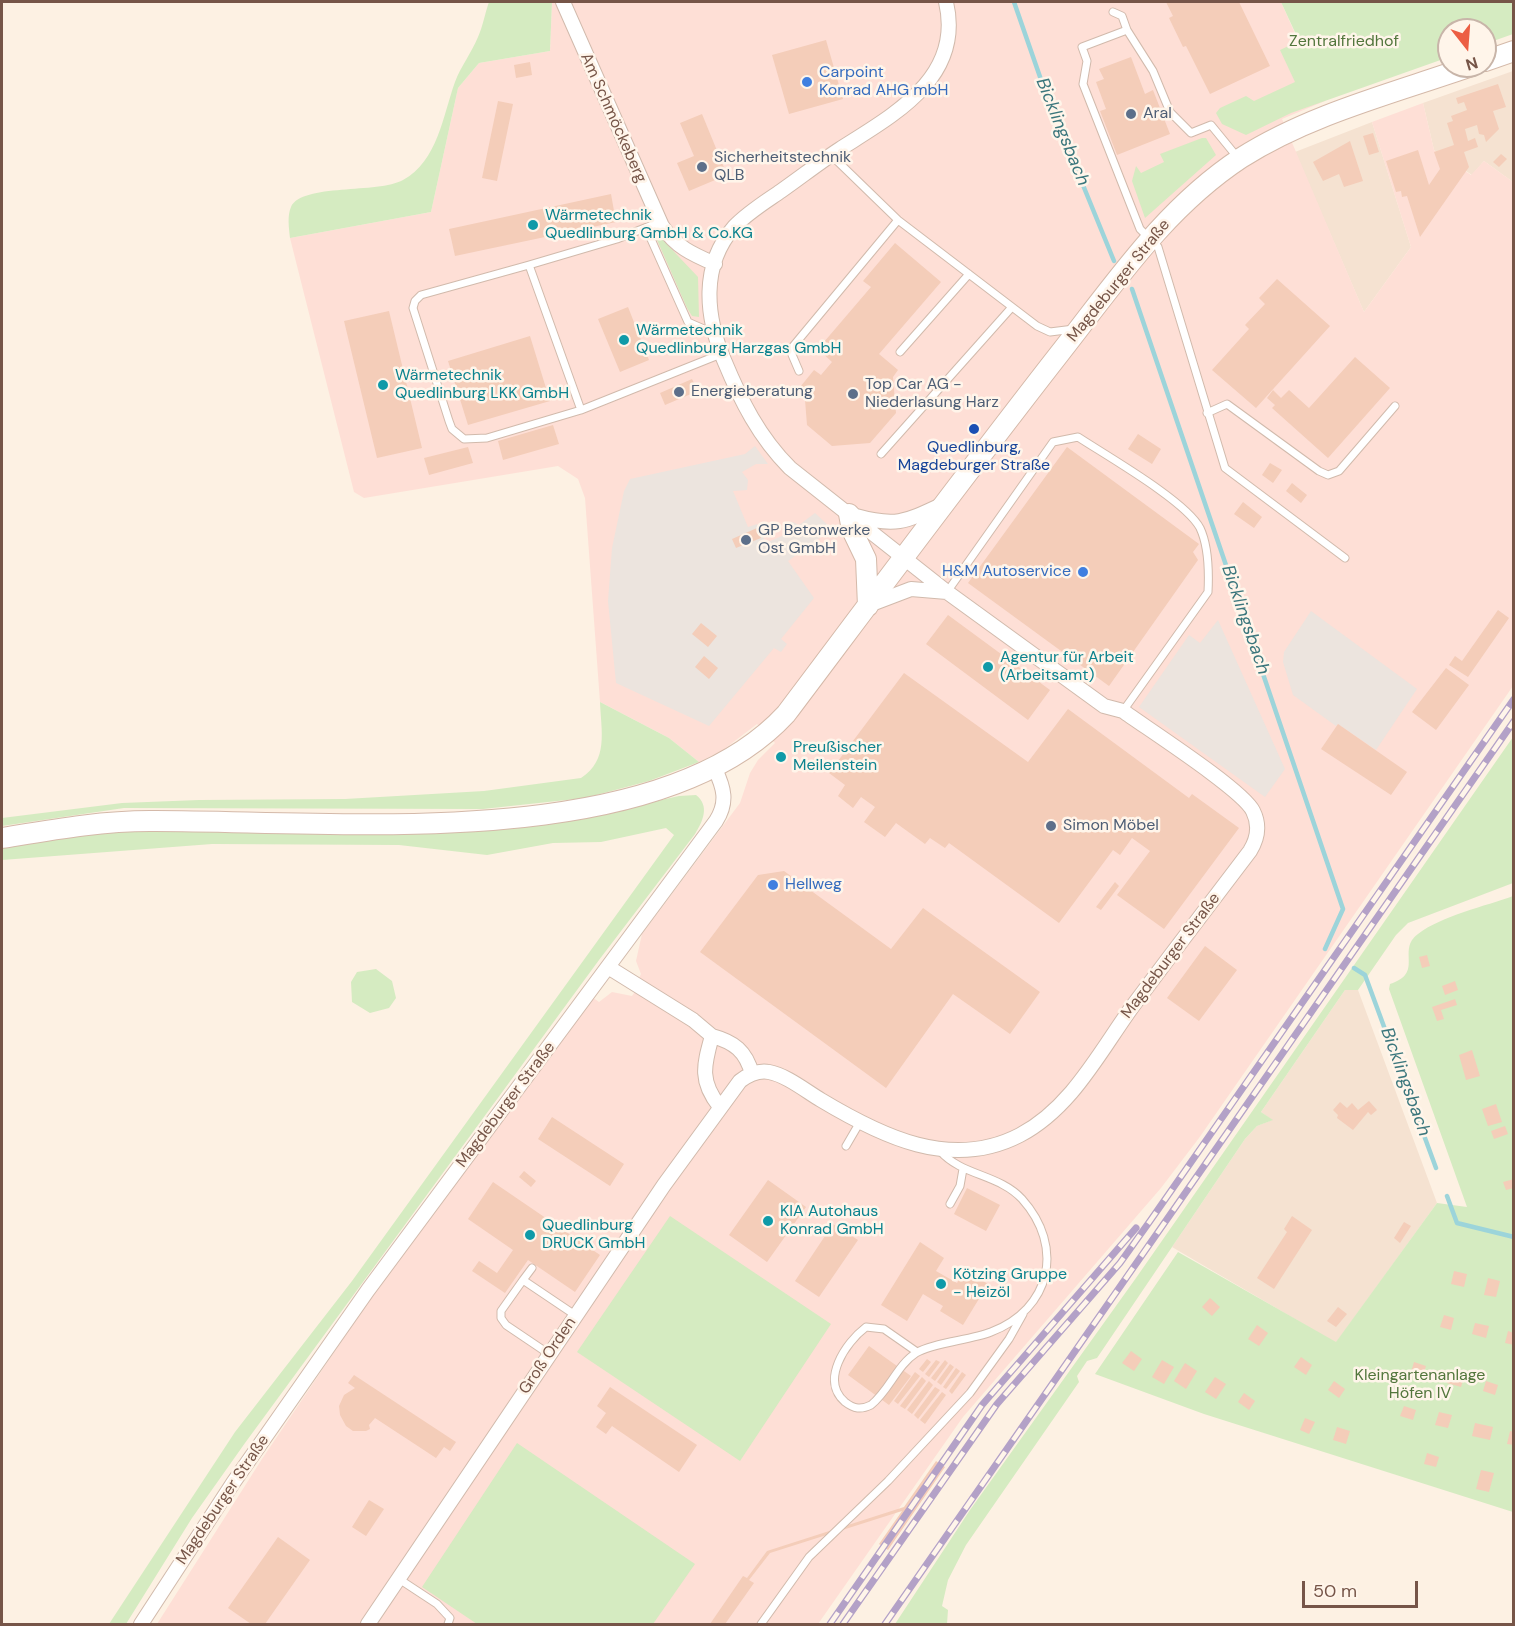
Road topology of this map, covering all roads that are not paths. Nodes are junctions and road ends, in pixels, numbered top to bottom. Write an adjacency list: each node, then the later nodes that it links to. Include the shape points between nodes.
1 (563, 2): 11 (street, Am Schmöckeberg)
2 (946, 2): 8 (street, via 947,38 931,79 908,104)
3 (1113, 12): 4 (lane, via 1122,16)
4 (1127, 30): 9 (lane, via 1153,70 1170,112 1191,133 1210,125); 13 (lane, via 1082,47 1087,61 1083,84 1140,229)
5 (1514, 51): 6 (main road)
6 (1497, 57)
7 (1437, 78): 9 (main road, Magdeburger Straße, via 1283,135)
8 (831, 155): 10 (lane); 14 (street, via 734,227)
9 (1239, 160): 13 (main road, Magdeburger Straße, via 1190,198)
10 (898, 220): 16 (lane); 22 (lane, via 790,350)
11 (660, 222): 12 (lane); 14 (street, Am Schmöckeberg, via 679,246)
12 (646, 228): 15 (lane); 19 (lane, via 688,322)
13 (1148, 240): 18 (main road, Magdeburger Straße); 25 (lane, via 1158,247)
14 (715, 264): 19 (street, via 708,307)
15 (529, 265): 24 (lane); 24 (lane, via 421,295 415,300 413,308 449,421 458,435 472,440)
16 (969, 274): 17 (lane); 20 (lane)
17 (1012, 307): 18 (lane, via 1050,332); 26 (lane)
18 (1079, 329): 27 (main road, Magdeburger Straße)
19 (713, 333): 21 (street)
20 (900, 352)
21 (721, 354): 24 (lane); 28 (street, via 751,420 771,448)
22 (799, 371)
23 (1395, 406): 25 (lane, via 1339,471 1328,476 1227,404)
24 (581, 410)
25 (1207, 413): 30 (lane, via 1225,468)
26 (881, 454)
27 (942, 504): 28 (street, via 894,524); 29 (main road, Magdeburger Straße)
28 (849, 514): 29 (street); 32 (main road, via 866,560)
29 (904, 558): 31 (street, Magdeburger Straße); 32 (main road, Magdeburger Straße)
30 (1345, 558)
31 (947, 592): 32 (street, via 911,589); 33 (street, Magdeburger Straße, via 1104,706); 33 (lane, via 1053,442 1078,437 1175,502 1200,528 1209,592)
32 (868, 606): 34 (main road, Magdeburger Straße, via 779,722)
33 (1124, 711): 42 (street, Magdeburger Straße, via 1245,800 1257,820 1257,839 1059,1106 1033,1127 1005,1141 973,1149)
34 (715, 769): 35 (main road, via 671,787 615,802 492,819 138,821 73,826); 36 (street, Magdeburger Straße, via 724,793 720,815)
35 (2, 838)
36 (608, 967): 37 (street); 52 (street, Magdeburger Straße, via 368,1290 233,1483)
37 (712, 1036): 38 (street, via 728,1041 744,1053); 39 (street, via 704,1067 709,1089)
38 (752, 1074): 39 (street, Groß Orden, via 731,1091); 40 (street, Magdeburger Straße, via 777,1074)
39 (720, 1107): 48 (street, Groß Orden)
40 (860, 1122): 41 (lane); 42 (street, Magdeburger Straße, via 905,1143)
41 (846, 1146)
42 (938, 1149): 43 (lane)
43 (963, 1169): 44 (lane, via 960,1186); 47 (lane, via 986,1175 1012,1190 1039,1226 1048,1271)
44 (950, 1203)
45 (532, 1268): 46 (lane)
46 (523, 1280): 48 (lane); 50 (lane, via 501,1311 501,1318)
47 (1026, 1309): 49 (lane, via 989,1333); 55 (lane, via 970,1393 888,1481 809,1557)
48 (576, 1315): 50 (street, Groß Orden)
49 (917, 1352): 49 (lane, via 881,1396 866,1407 851,1407 835,1390 836,1368 866,1327 885,1329)
50 (549, 1354): 51 (street, Groß Orden, via 452,1490)
51 (399, 1579): 53 (street, Groß Orden); 54 (lane, via 437,1604 450,1617)
52 (141, 1624)
53 (368, 1624)
54 (448, 1624)
55 (761, 1624)

